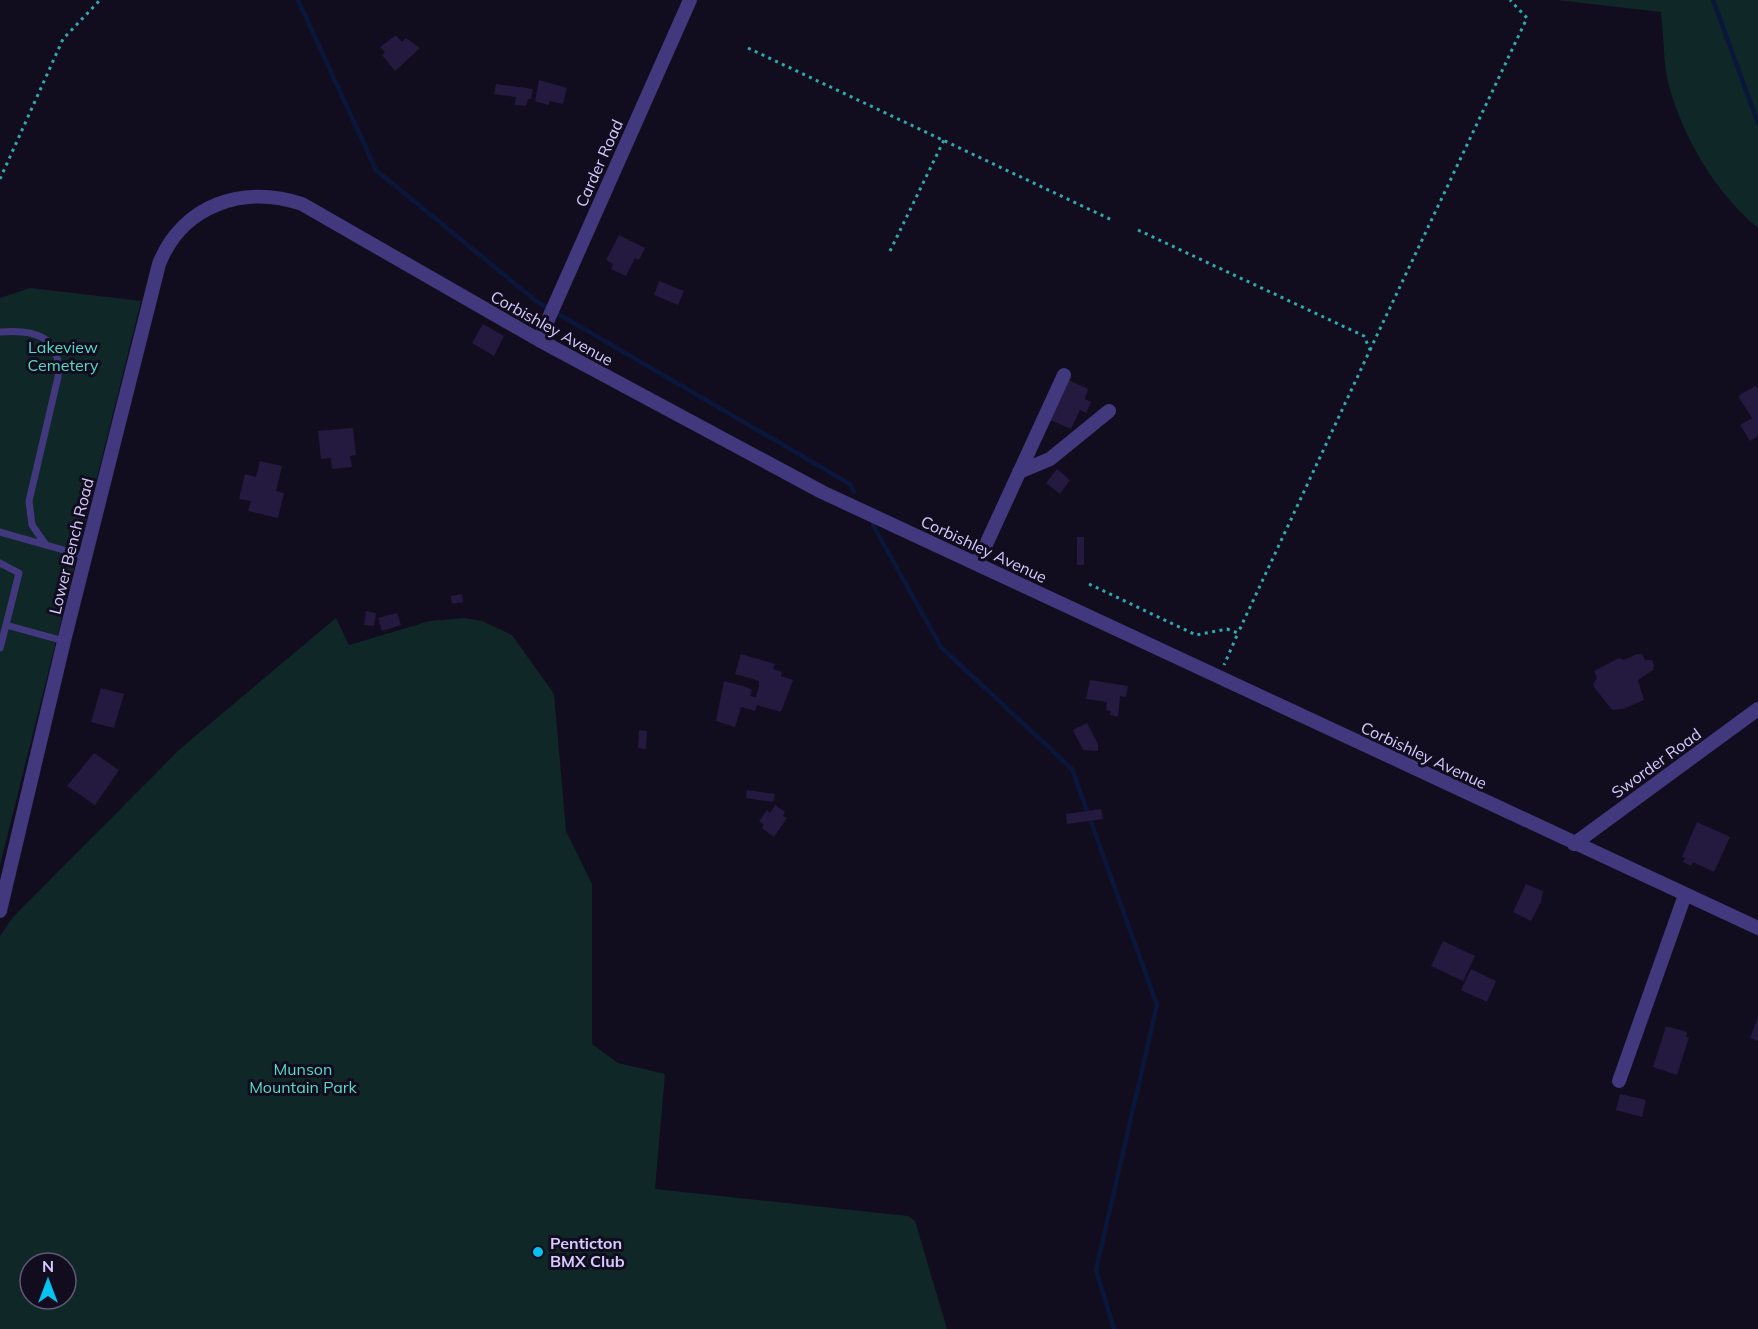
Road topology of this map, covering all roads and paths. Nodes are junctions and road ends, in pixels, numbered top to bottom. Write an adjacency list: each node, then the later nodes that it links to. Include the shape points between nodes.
1 (100, 0): 6 (path, via 63,39)
2 (690, 0): 12 (street, Carder Road)
3 (1510, 0): 13 (path, via 1527,18)
4 (748, 48): 5 (path)
5 (944, 140): 8 (path); 10 (path)
6 (0, 179)
7 (208, 208): 12 (street, Corbishley Avenue, via 234,198 260,195 302,204); 19 (street, Lower Bench Road, via 173,237 159,264)
8 (1114, 221)
9 (1138, 230): 13 (path, via 1364,336)
10 (890, 251)
11 (0, 332): 18 (lane, via 32,332 50,344 57,359 58,377 29,501 32,525)
12 (538, 340): 21 (street, Corbishley Avenue, via 822,492)
13 (1370, 350): 24 (path)
14 (1064, 375): 16 (street)
15 (1109, 411): 16 (street, via 1050,459)
16 (1019, 472): 21 (street)
17 (0, 532): 18 (lane)
18 (46, 545): 19 (lane)
19 (85, 556): 25 (street, Lower Bench Road)
20 (0, 563): 23 (lane, via 19,573)
21 (977, 564): 27 (street, Corbishley Avenue)
22 (1089, 584): 24 (path, via 1196,634 1227,629)
23 (6, 626): 25 (lane); 26 (lane)
24 (1238, 633): 27 (path)
25 (64, 641): 31 (street, Lower Bench Road)
26 (0, 648)
27 (1219, 678): 29 (street, Corbishley Avenue)
28 (1758, 709): 29 (street, Sworder Road)
29 (1574, 844): 30 (street, Corbishley Avenue)
30 (1686, 895): 32 (street, Corbishley Avenue); 33 (street)
31 (0, 911)
32 (1758, 928)
33 (1619, 1081)

